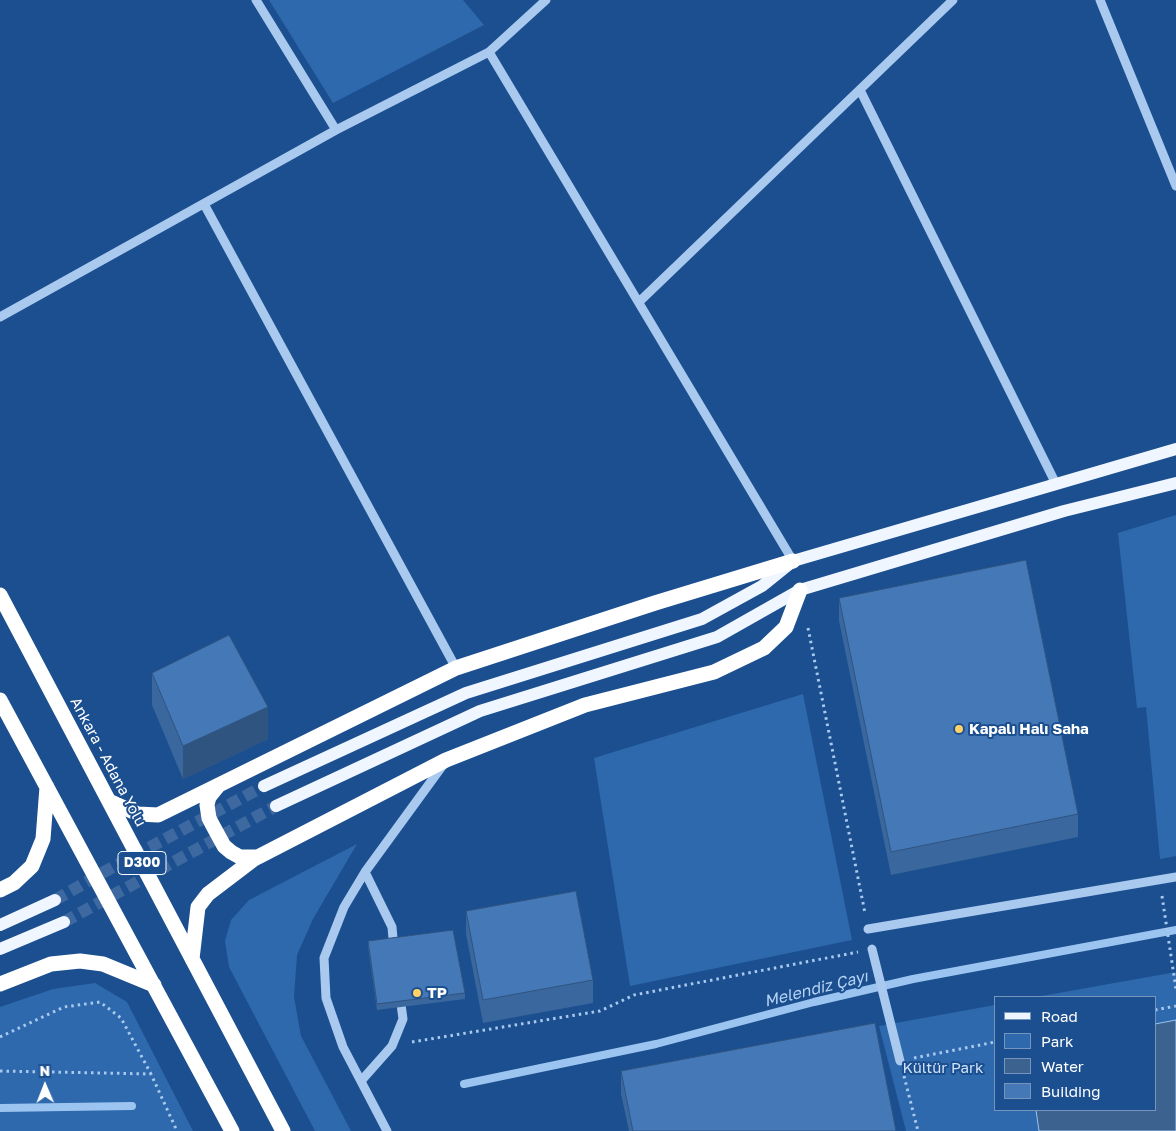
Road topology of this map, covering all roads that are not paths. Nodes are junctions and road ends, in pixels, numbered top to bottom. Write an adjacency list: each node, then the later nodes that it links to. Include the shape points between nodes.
1 (256, 0): 7 (street)
2 (546, 0): 5 (street)
3 (953, 0): 6 (street)
4 (1100, 0): 8 (street)
5 (489, 52): 7 (street); 10 (street)
6 (860, 90): 10 (street); 14 (street)
7 (336, 130): 9 (street)
8 (1176, 186)
9 (204, 204): 11 (street); 18 (street)
10 (639, 302): 15 (street)
11 (0, 317)
12 (1176, 449): 14 (main road)
13 (1176, 483): 16 (main road, via 1064,511)
14 (1056, 484): 15 (main road)
15 (793, 561): 18 (highway); 23 (main road, via 762,586 702,620 466,693)
16 (800, 590): 20 (highway, via 786,627 764,648 731,664 714,672 586,705); 25 (main road, via 717,637 480,711)
17 (0, 595): 24 (highway, Ankara - Adana Yolu / D300)
18 (456, 668): 21 (highway)
19 (0, 700): 22 (highway, D300)
20 (446, 760): 26 (highway); 27 (street)
21 (219, 785): 24 (highway, via 158,814 138,814); 26 (highway, via 207,805 212,824 231,852 240,857)
22 (47, 786): 29 (highway, via 43,839 32,866 14,883); 39 (highway, D300)
23 (264, 786)
24 (109, 801): 36 (highway, Ankara - Adana Yolu / D300)
25 (276, 806)
26 (258, 857): 36 (highway, via 208,894 198,907)
27 (365, 872): 37 (street, via 392,927); 42 (street, via 344,907 324,958 326,998 343,1047)
28 (1176, 877): 33 (street)
29 (0, 890)
30 (56, 900): 32 (main road)
31 (64, 922): 34 (main road)
32 (0, 925)
33 (868, 930)
34 (0, 949)
35 (872, 949): 41 (street)
36 (192, 959): 44 (highway, Ankara - Adana Yolu / D300)
37 (396, 964)
38 (0, 984): 39 (highway, via 51,964 80,961 103,964)
39 (154, 985): 43 (highway, D300)
40 (400, 991): 42 (street, via 403,1019 392,1046)
41 (900, 1061)
42 (361, 1081): 45 (street)
43 (232, 1131)
44 (283, 1131)
45 (387, 1131)

